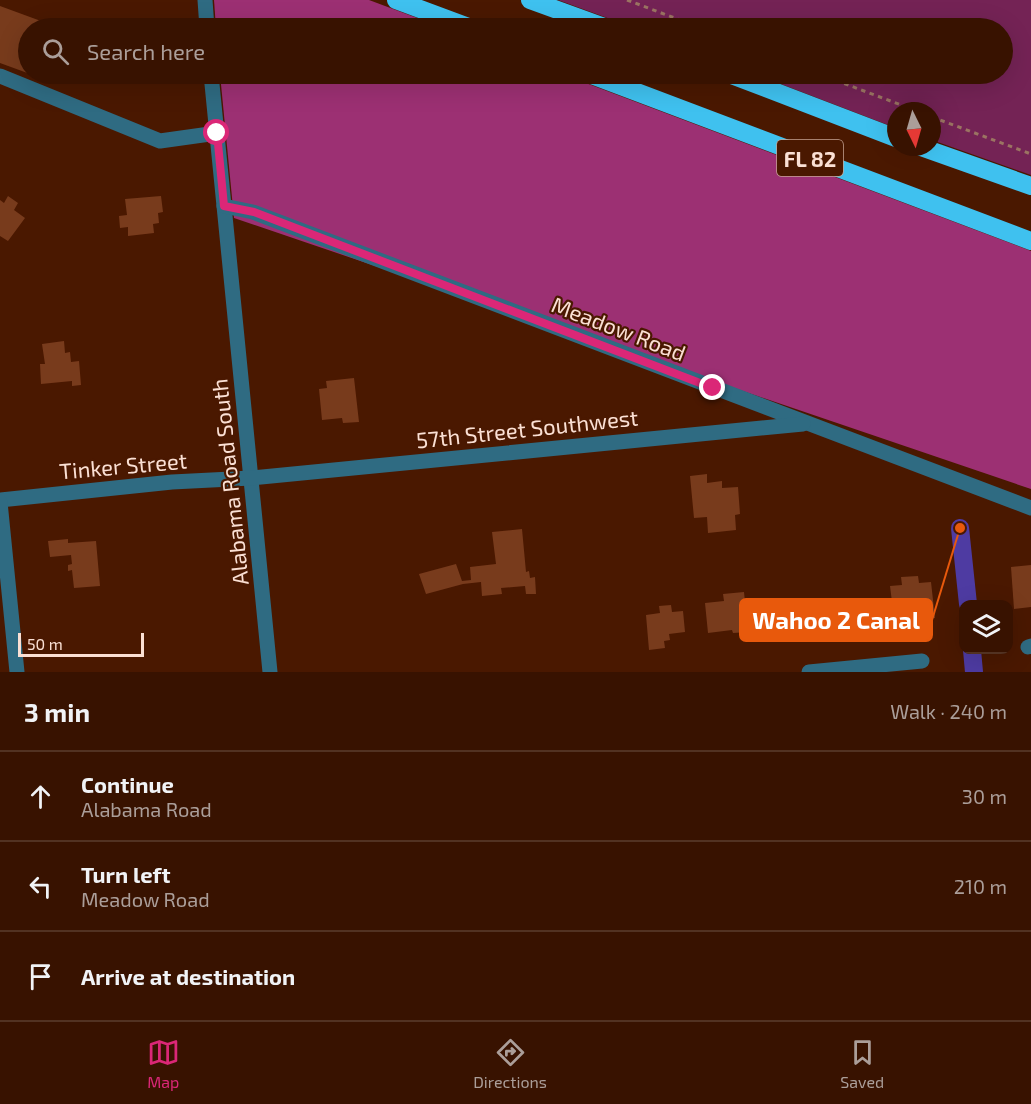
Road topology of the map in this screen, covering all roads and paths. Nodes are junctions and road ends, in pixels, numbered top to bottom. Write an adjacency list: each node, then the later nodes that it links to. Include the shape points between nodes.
1 (205, 0): 5 (street)
2 (396, 0): 6 (highway)
3 (530, 0): 7 (highway)
4 (627, 0): 8 (path)
5 (206, 18)
6 (444, 18)
7 (580, 18)
8 (675, 18)
9 (0, 76): 10 (street)
10 (18, 83)
11 (20, 84): 18 (street, via 160,141)
12 (212, 84): 18 (street, Alabama Road South)
13 (615, 84): 24 (highway, FL 82)
14 (755, 84): 19 (highway, FL 82)
15 (845, 84): 16 (path)
16 (893, 102)
17 (941, 120): 21 (path)
18 (217, 133): 23 (street, Alabama Road South)
19 (887, 135)
20 (941, 154): 22 (highway)
21 (1031, 154)
22 (1031, 186)
23 (224, 206): 25 (street, Meadow Road, via 264,216); 26 (street, Alabama Road South)
24 (1031, 241)
25 (808, 424): 26 (street, 57th Street Southwest); 28 (street, Meadow Road)
26 (250, 478): 27 (street, Tinker Street, via 172,482); 31 (street, Alabama Road South)
27 (0, 501): 30 (street)
28 (1031, 508)
29 (922, 661): 32 (street)
30 (17, 672)
31 (270, 672)
32 (809, 672)

